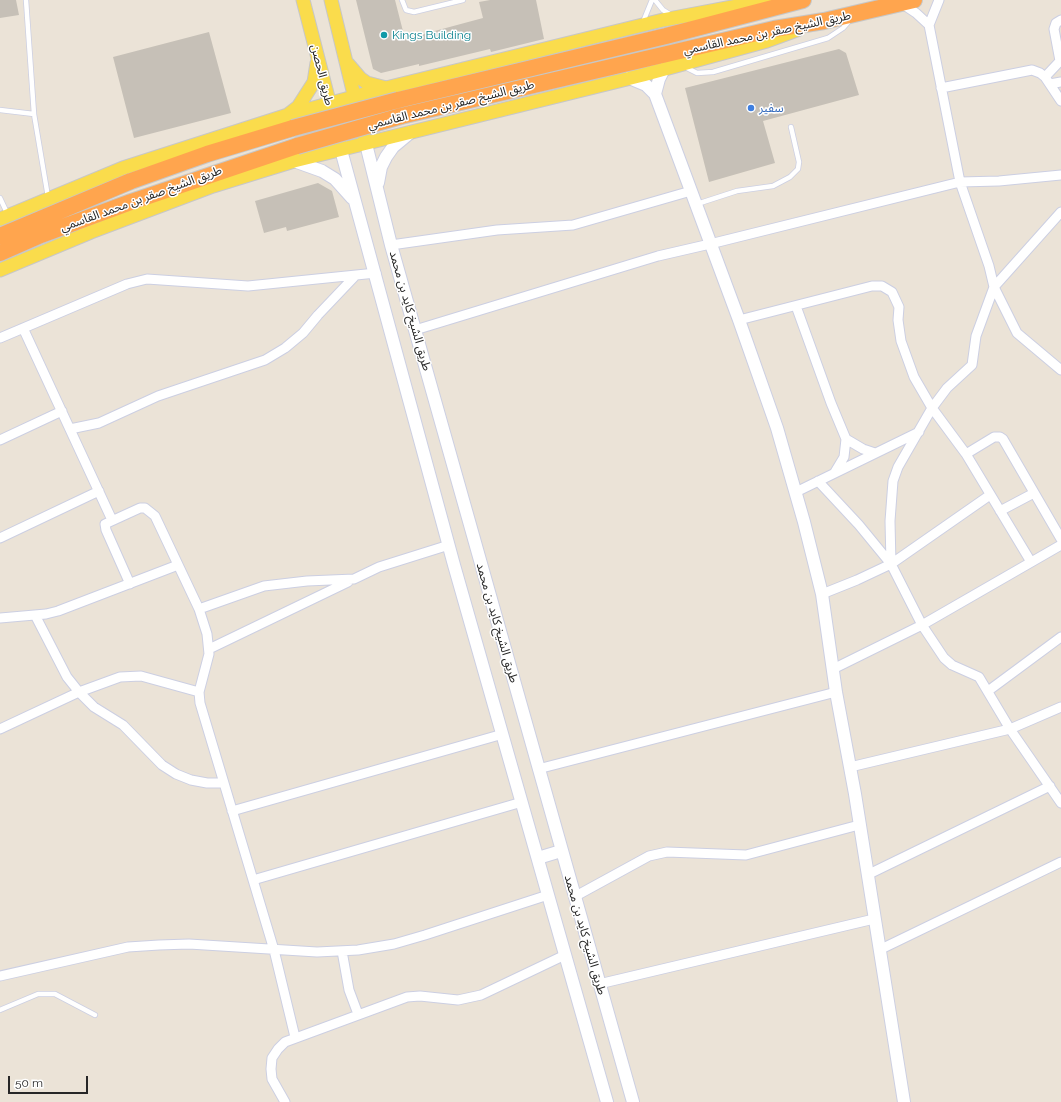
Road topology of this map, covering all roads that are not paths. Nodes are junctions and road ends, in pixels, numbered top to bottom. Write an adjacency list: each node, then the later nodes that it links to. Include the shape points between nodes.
1 (26, 0): 31 (lane)
2 (303, 0): 17 (main road, طريق الحصن)
3 (331, 0): 18 (main road)
4 (402, 0): 5 (lane, via 406,10 414,12)
5 (463, 0)
6 (654, 0): 12 (lane, via 663,10); 16 (lane)
7 (769, 0): 12 (main road, via 725,6)
8 (803, 0): 32 (highway, طريق الشيخ صقر بن محمد القاسمي, bridge, via 666,36 398,100)
9 (939, 0): 15 (street)
10 (908, 2): 11 (highway, طريق الشيخ صقر بن محمد القاسمي); 15 (street)
11 (854, 14): 14 (highway, طريق الشيخ صقر بن محمد القاسمي); 19 (lane, via 843,28 828,38 713,72 697,73)
12 (678, 17): 16 (main road)
13 (1061, 20): 22 (street, via 1056,23 1054,29 1060,61)
14 (824, 21): 19 (main road, via 767,41); 37 (highway, طريق الشيخ صقر بن محمد القاسمي, bridge, via 774,29 401,116)
15 (929, 25): 25 (street)
16 (640, 26): 24 (main road)
17 (318, 57): 29 (main road, طريق الحصن); 32 (main road, via 314,82)
18 (346, 60): 24 (main road, via 353,71 367,83); 27 (main road)
19 (683, 64): 20 (main road)
20 (664, 69): 21 (main road); 26 (main road)
21 (629, 78): 26 (main road, via 646,86); 34 (main road)
22 (1048, 81): 23 (street); 25 (street, via 1040,73 1032,70); 28 (street)
23 (1061, 82)
24 (386, 88): 27 (main road)
25 (942, 88): 39 (street)
26 (655, 94): 41 (main road)
27 (354, 97): 29 (main road); 35 (main road)
28 (1061, 101)
29 (330, 104): 32 (main road); 36 (main road, طريق الحصن)
30 (0, 110): 31 (lane)
31 (34, 114): 43 (lane)
32 (290, 121): 43 (main road, via 122,168); 48 (highway, طريق الشيخ صقر بن محمد القاسمي, via 207,154 131,180)
33 (791, 127): 45 (lane, via 799,162 798,169 790,177 773,186 737,191)
34 (411, 132): 35 (main road); 40 (main road, via 393,147 386,157)
35 (366, 144): 36 (main road); 40 (main road, طريق الشيخ كايد بن محمد)
36 (341, 150): 37 (main road); 44 (main road, طريق الشيخ كايد بن محمد)
37 (296, 153): 44 (main road, via 308,165 328,175 346,189); 51 (highway, طريق الشيخ صقر بن محمد القاسمي, via 131,202); 52 (main road)
38 (1061, 176): 39 (street)
39 (960, 182): 49 (street); 55 (street)
40 (378, 190): 50 (main road, طريق الشيخ كايد بن محمد)
41 (691, 191): 45 (main road); 50 (street, via 573,225 497,230)
42 (0, 198): 47 (lane)
43 (48, 198): 47 (main road)
44 (355, 201): 53 (main road, طريق الشيخ كايد بن محمد)
45 (696, 204): 49 (main road)
46 (1061, 212): 55 (street)
47 (3, 213)
48 (0, 236)
49 (710, 244): 57 (main road); 59 (street, via 658,256)
50 (391, 245): 59 (main road, طريق الشيخ كايد بن محمد)
51 (0, 253)
52 (0, 270)
53 (376, 273): 54 (street); 80 (main road, طريق الشيخ كايد بن محمد)
54 (356, 275): 58 (street, via 248,286 147,279 127,284); 64 (street, via 303,333 265,360 176,389 99,423)
55 (994, 287): 61 (street, via 1017,333); 62 (street, via 976,336 972,365 947,388)
56 (796, 306): 57 (street); 62 (street, via 872,286 888,289 898,301 899,329 906,358); 66 (street, via 830,403)
57 (739, 320): 73 (main road, via 777,428)
58 (23, 328): 60 (street); 63 (street)
59 (415, 330): 104 (main road, طريق الشيخ كايد بن محمد)
60 (0, 338)
61 (1061, 370)
62 (932, 408): 65 (street); 69 (street)
63 (62, 411): 64 (street); 67 (street)
64 (70, 428): 72 (street)
65 (919, 432): 68 (street); 83 (street, via 895,473 889,534)
66 (846, 439): 68 (street); 70 (street, via 844,457)
67 (0, 440)
68 (875, 453): 70 (street)
69 (966, 454): 74 (street, via 994,437 1000,437); 75 (street)
70 (835, 472): 71 (street)
71 (818, 481): 73 (street); 83 (street)
72 (99, 491): 77 (street); 78 (street)
73 (796, 492): 87 (main road)
74 (1034, 493): 76 (street); 79 (street)
75 (990, 495): 76 (street); 83 (street)
76 (1000, 511): 82 (street)
77 (112, 520): 84 (street, via 140,508 150,511); 86 (street, via 106,524 106,530)
78 (0, 538)
79 (1061, 539)
80 (449, 545): 85 (street, via 379,567); 102 (main road, طريق الشيخ كايد بن محمد)
81 (1061, 545): 82 (street)
82 (1031, 562): 91 (street)
83 (891, 564): 87 (street); 91 (street)
84 (178, 565): 86 (street); 88 (street)
85 (354, 579): 88 (street, via 264,586); 93 (street)
86 (130, 584): 89 (street, via 58,611)
87 (822, 594): 94 (main road)
88 (198, 609): 93 (street)
89 (34, 615): 90 (street); 96 (street, via 57,660)
90 (0, 618)
91 (922, 625): 94 (street); 95 (street, via 944,658 952,665 978,677)
92 (1061, 637): 95 (street)
93 (209, 649): 97 (street, via 207,668)
94 (833, 669): 98 (main road)
95 (988, 691): 101 (street)
96 (79, 692): 97 (street, via 131,675 152,678); 100 (street); 105 (street, via 94,707 123,725 162,765 176,774 191,780)
97 (199, 692): 105 (street, via 203,715)
98 (836, 692): 103 (main road); 104 (street)
99 (1061, 707): 101 (street)
100 (0, 729)
101 (1010, 730): 103 (street); 106 (street)
102 (503, 734): 107 (main road, طريق الشيخ كايد بن محمد); 109 (street)
103 (850, 767): 110 (main road)
104 (538, 769): 111 (main road, طريق الشيخ كايد بن محمد)
105 (224, 783): 109 (street)
106 (1050, 786): 108 (street); 114 (street)
107 (522, 802): 112 (main road, طريق الشيخ كايد بن محمد); 115 (street)
108 (1061, 803)
109 (232, 811): 115 (street)
110 (859, 825): 114 (main road); 117 (street, via 746,855 667,852 649,856)
111 (561, 851): 112 (main road); 117 (main road, طريق الشيخ كايد بن محمد)
112 (538, 858): 116 (main road, طريق الشيخ كايد بن محمد)
113 (1061, 862): 120 (street)
114 (867, 875): 118 (main road)
115 (253, 880): 119 (street)
116 (548, 895): 121 (street, via 394,944); 122 (main road, طريق الشيخ كايد بن محمد)
117 (574, 897): 124 (main road, طريق الشيخ كايد بن محمد)
118 (874, 919): 120 (main road); 124 (street)
119 (274, 950): 121 (street); 123 (street, via 189,944 128,948); 128 (street)
120 (879, 950): 132 (main road)
121 (342, 951): 126 (street, via 349,990)
122 (565, 955): 126 (street, via 468,999 413,996); 130 (main road, طريق الشيخ كايد بن محمد)
123 (0, 976)
124 (599, 984): 131 (main road, طريق الشيخ كايد بن محمد)
125 (0, 1010): 127 (lane, via 38,994 55,994)
126 (358, 1014): 128 (street)
127 (95, 1015)
128 (295, 1038): 129 (street, via 285,1042 272,1058 272,1079)
129 (285, 1102)
130 (607, 1102)
131 (633, 1102)
132 (904, 1102)

